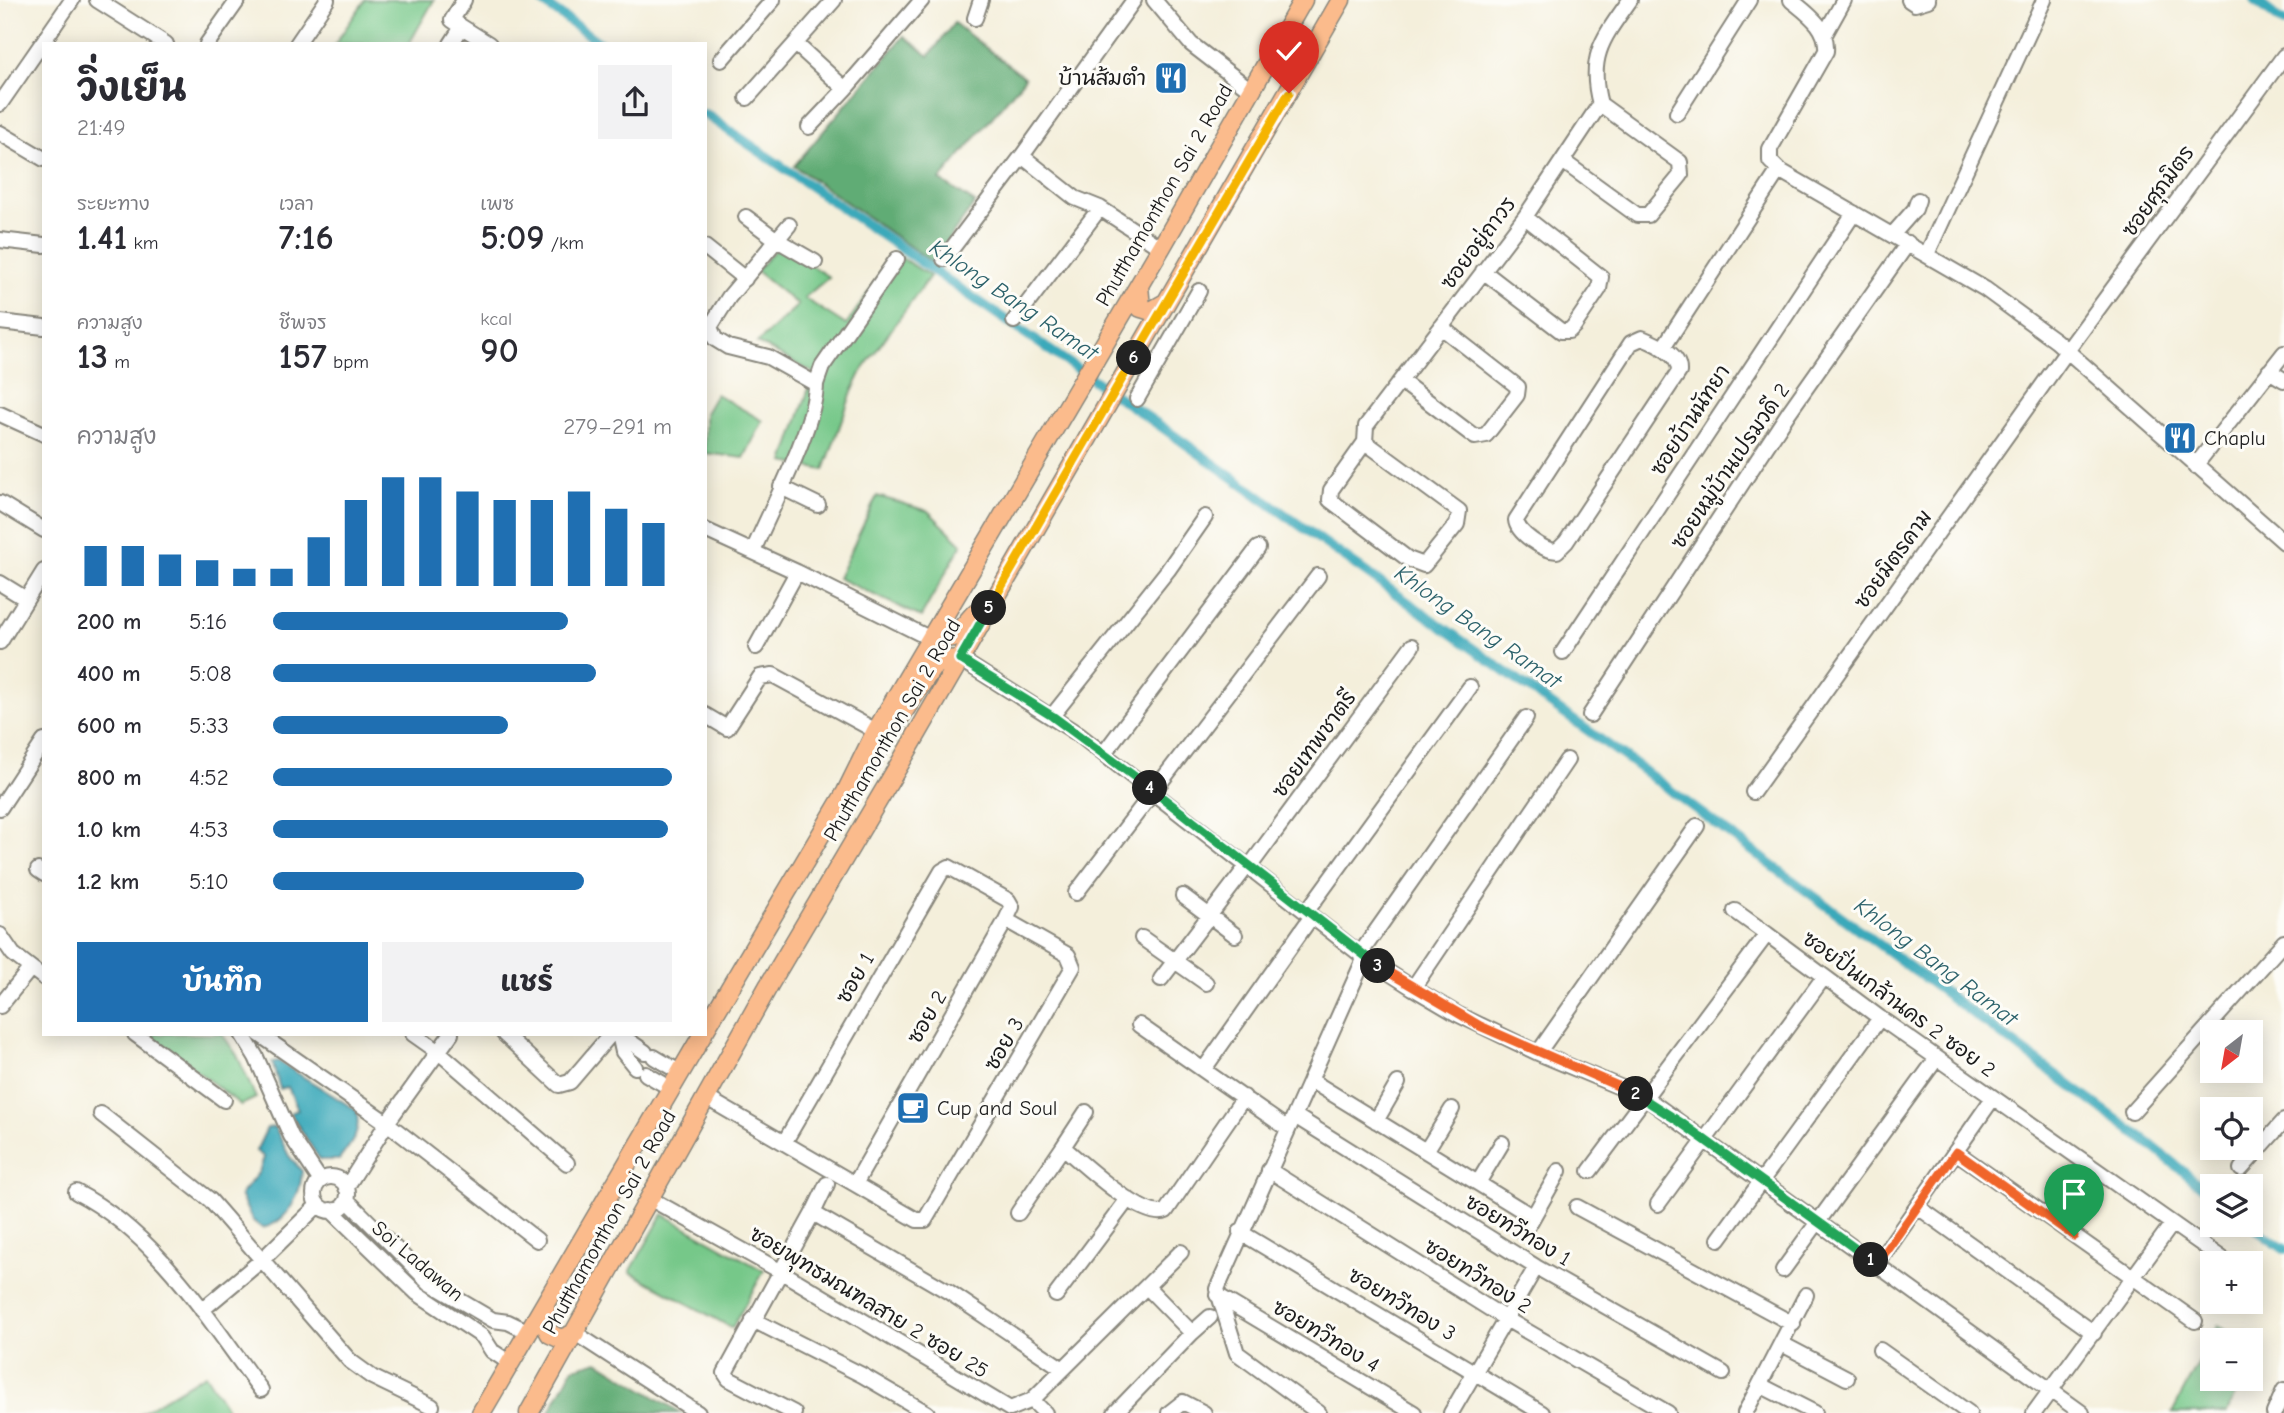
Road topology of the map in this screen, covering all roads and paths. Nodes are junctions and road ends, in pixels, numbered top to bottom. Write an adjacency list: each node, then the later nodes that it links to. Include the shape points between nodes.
1 (72, 0): 24 (street)
2 (96, 0): 25 (street)
3 (238, 0): 26 (street)
4 (327, 0): 27 (street)
5 (464, 0): 22 (street, via 452,20)
6 (773, 0): 33 (street)
7 (834, 0): 31 (street)
8 (922, 0): 34 (street)
9 (981, 0): 21 (street)
10 (1134, 0): 42 (street)
11 (1154, 0): 35 (street, via 1191,44)
12 (1303, 0): 35 (main road, Phutthamonthon Sai 2 Road)
13 (1630, 0): 38 (street, via 1602,40 1597,57 1593,74)
14 (1749, 0): 39 (street)
15 (1791, 0): 23 (street)
16 (1844, 0): 23 (street)
17 (1909, 0): 18 (street, via 1915,4)
18 (1928, 0)
19 (2044, 0): 59 (street)
20 (1340, 1): 67 (main road, Phutthamonthon Sai 2 Road)
21 (975, 18)
22 (462, 27): 28 (street); 29 (street)
23 (1825, 34): 45 (street, via 1826,51 1770,149 1770,161)
24 (43, 42)
25 (163, 42)
26 (208, 42)
27 (298, 42)
28 (452, 42)
29 (486, 42)
30 (42, 43): 37 (street)
31 (797, 45): 34 (street); 36 (street)
32 (2284, 56): 75 (street, ซอยศุภมิตร)
33 (721, 60)
34 (845, 89): 40 (street)
35 (1252, 91): 57 (main road, Phutthamonthon Sai 2 Road)
36 (747, 98)
37 (0, 104)
38 (1600, 104): 44 (street, ซอยอยู่ถาวร); 44 (street, via 1680,162 1681,175 1644,216)
39 (1677, 114)
40 (809, 127)
41 (0, 133): 43 (street)
42 (1022, 156): 47 (street, via 1075,198); 61 (street)
43 (42, 158)
44 (1563, 162): 49 (street, ซอยอยู่ถาวร)
45 (1779, 170): 48 (street); 74 (street)
46 (1918, 201): 52 (street)
47 (1100, 208): 57 (street); 69 (street)
48 (1854, 213): 52 (street); 105 (street, ซอยบ้านนัทยา)
49 (1525, 216): 63 (street, ซอยอยู่ถาวร); 63 (street, via 1601,277 1599,289 1574,326 1561,331)
50 (746, 217): 54 (street)
51 (789, 225): 54 (street)
52 (1893, 234): 55 (street)
53 (0, 240): 56 (street)
54 (778, 240): 62 (street); 64 (street)
55 (1908, 243): 59 (street); 108 (street, ซอยหมู่บ้านเปรมวดี 2, via 1789,412)
56 (42, 245)
57 (1161, 248): 65 (main road, Phutthamonthon Sai 2 Road)
58 (707, 249): 64 (street)
59 (1927, 254): 75 (street, via 1985,289)
60 (897, 259): 80 (street, via 822,366)
61 (944, 259)
62 (815, 262)
63 (1483, 271): 71 (street, ซอยอยู่ถาวร)
64 (745, 278): 80 (street, via 710,327 710,334 728,347 768,358)
65 (1139, 286): 67 (main road, via 1141,309 1151,312); 101 (main road, Phutthamonthon Sai 2 Road)
66 (1199, 291): 73 (street)
67 (1165, 303): 72 (main road, Phutthamonthon Sai 2 Road)
68 (0, 321): 70 (street)
69 (1014, 321)
70 (42, 327)
71 (1441, 327): 79 (street, ซอยอยู่ถาวร); 79 (street, via 1516,383 1517,395 1483,438 1475,437)
72 (1151, 328): 73 (street); 89 (main road, Phutthamonthon Sai 2 Road)
73 (1171, 340): 81 (street)
74 (1662, 348): 74 (street, via 1642,338 1631,343 1519,515 1516,523 1520,530 1549,550 1557,551 1566,542 1679,372 1676,361)
75 (2067, 351): 85 (street); 118 (street, ซอยมิตรคาม)
76 (2284, 353): 77 (street)
77 (2269, 370): 78 (street); 85 (street)
78 (2284, 380)
79 (1401, 381): 84 (street, ซอยอยู่ถาวร, via 1366,426)
80 (816, 384): 86 (street, via 815,400)
81 (1137, 399)
82 (0, 414): 83 (street)
83 (42, 433)
84 (1365, 442): 84 (street, ซอยอยู่ถาวร, via 1459,511 1457,524 1429,562 1420,565 1330,500 1331,489)
85 (2195, 466): 93 (street)
86 (780, 487): 88 (street); 95 (street)
87 (0, 503): 91 (street)
88 (818, 505)
89 (1042, 516): 101 (main road, via 1023,535 964,628 949,639); 106 (main road, Phutthamonthon Sai 2 Road)
90 (1205, 517): 110 (street)
91 (42, 529)
92 (707, 532): 95 (street)
93 (2284, 542)
94 (1258, 548): 114 (street)
95 (753, 551): 96 (street)
96 (797, 572): 101 (street); 104 (street)
97 (42, 574): 100 (street)
98 (1318, 576): 116 (street)
99 (0, 583): 100 (street)
100 (26, 599): 102 (street)
101 (931, 639): 112 (main road, Phutthamonthon Sai 2 Road)
102 (0, 642)
103 (1412, 646): 121 (street, ซอยเทพชาตรี)
104 (756, 647)
105 (1563, 652)
106 (960, 659): 110 (street); 117 (main road, via 944,660 932,668 874,761); 141 (main road, Phutthamonthon Sai 2 Road)
107 (1470, 687): 125 (street)
108 (1591, 715)
109 (707, 716): 112 (street, via 727,728 760,677 773,675)
110 (1052, 716): 114 (street)
111 (1526, 718): 133 (street)
112 (876, 730): 117 (main road, Phutthamonthon Sai 2 Road)
113 (42, 744): 119 (street)
114 (1104, 753): 116 (street)
115 (1567, 760): 142 (street)
116 (1154, 791): 121 (street); 122 (street)
117 (846, 792): 136 (main road, Phutthamonthon Sai 2 Road)
118 (1753, 792)
119 (0, 808)
120 (1697, 826): 158 (street)
121 (1249, 866): 125 (street); 126 (street, ซอยเทพชาตรี)
122 (1076, 893)
123 (1183, 896): 126 (street)
124 (1735, 911): 128 (street, ซอยปิ่นเกล้านคร 2 ซอย 2)
125 (1309, 913): 133 (street); 160 (street)
126 (1210, 916): 130 (street); 134 (street, ซอยเทพชาตรี)
127 (1006, 920): 178 (street, ซอย 1, via 1011,902 949,867 942,871); 192 (street, ซอย 2); 192 (street, ซอย 3, via 1068,955 1073,967 925,1220 917,1220)
128 (1767, 934): 138 (street, ซอยปิ่นเกล้านคร 2 ซอย 2); 166 (street)
129 (0, 935): 135 (street)
130 (1235, 935)
131 (1142, 938): 134 (street)
132 (2284, 942): 171 (street)
133 (1362, 955): 142 (street); 161 (street)
134 (1175, 961): 139 (street, ซอยเทพชาตรี); 140 (street)
135 (30, 969): 137 (street); 143 (street)
136 (738, 971): 141 (main road, via 752,961 762,961 771,970); 146 (main road, Phutthamonthon Sai 2 Road)
137 (42, 977)
138 (1824, 977): 144 (street, ซอยปิ่นเกล้านคร 2 ซอย 2); 177 (street)
139 (1161, 979)
140 (1206, 983)
141 (769, 985): 164 (main road, Phutthamonthon Sai 2 Road)
142 (1413, 988): 158 (street)
143 (0, 1006)
144 (1881, 1018): 159 (street, ซอยปิ่นเกล้านคร 2 ซอย 2); 189 (street)
145 (1139, 1025): 160 (street, ซอยทวีทอง 1)
146 (707, 1027)
147 (137, 1036): 168 (street)
148 (243, 1036): 188 (street, via 291,1136)
149 (262, 1036): 176 (street)
150 (417, 1036): 157 (street)
151 (450, 1036): 157 (street)
152 (506, 1036): 153 (street, via 559,1085 570,1082)
153 (609, 1036)
154 (619, 1036): 162 (street, via 623,1052 640,1070)
155 (622, 1036): 162 (street, via 650,1054)
156 (702, 1036): 162 (main road, Phutthamonthon Sai 2 Road)
157 (440, 1053): 176 (street); 183 (street)
158 (1538, 1053): 166 (street)
159 (1937, 1058): 167 (street, ซอยปิ่นเกล้านคร 2 ซอย 2); 204 (street)
160 (1204, 1069): 165 (street, ซอยทวีทอง 1)
161 (1310, 1080): 173 (street); 174 (street)
162 (676, 1081): 222 (main road, Phutthamonthon Sai 2 Road)
163 (1398, 1083): 173 (street)
164 (705, 1097): 178 (street); 195 (main road, Phutthamonthon Sai 2 Road)
165 (1244, 1097): 174 (street, ซอยทวีทอง 1); 196 (street, via 1166,1211 1151,1213)
166 (1646, 1098): 177 (street); 187 (street)
167 (1993, 1098): 182 (street); 205 (street, ซอยปิ่นเกล้านคร 2 ซอย 2)
168 (224, 1100)
169 (1451, 1109): 181 (street)
170 (1086, 1112): 180 (street)
171 (2132, 1112)
172 (102, 1114): 212 (street, via 210,1200)
173 (1376, 1121): 181 (street)
174 (1292, 1122): 185 (street); 214 (street, ซอยทวีทอง 1)
175 (2284, 1122): 184 (street)
176 (387, 1123): 194 (street); 209 (street)
177 (1705, 1141): 189 (street); 197 (street)
178 (784, 1143): 192 (street)
179 (1502, 1143): 190 (street)
180 (1063, 1147): 196 (street); 202 (street)
181 (1426, 1151): 190 (street)
182 (1956, 1152): 200 (street); 217 (street)
183 (567, 1163)
184 (2241, 1169)
185 (1269, 1170): 206 (street); 226 (street, ซอยทวีทอง 2)
186 (1559, 1171): 203 (street)
187 (1590, 1171)
188 (320, 1180): 194 (street, Soi Ladawan, via 339,1179); 198 (street, via 314,1192)
189 (1763, 1182): 204 (street); 208 (street)
190 (1478, 1183): 203 (street)
191 (827, 1184): 201 (street)
192 (855, 1184)
193 (76, 1192): 223 (street, via 119,1217)
194 (346, 1194): 198 (street, via 337,1209); 225 (street, Soi Ladawan, via 430,1283)
195 (649, 1198): 216 (street, ซอยพุทธมณฑลสาย 2 ซอย 25); 231 (main road, Phutthamonthon Sai 2 Road)
196 (1128, 1199): 219 (street)
197 (1658, 1204)
198 (325, 1207): 212 (street); 234 (street, Soi Ladawan, via 417,1293)
199 (1577, 1207): 229 (street)
200 (1918, 1207): 213 (street); 233 (street)
201 (813, 1213): 216 (street); 238 (street, via 949,1292)
202 (1018, 1213)
203 (1533, 1217): 207 (street)
204 (1819, 1223): 213 (street); 215 (street)
205 (2172, 1224): 210 (street, ซอยปิ่นเกล้านคร 2 ซอย 2); 217 (street)
206 (1240, 1232): 220 (street, via 1219,1278); 239 (street, ซอยทวีทอง 3)
207 (1524, 1233)
208 (1720, 1239)
209 (537, 1240)
210 (2211, 1251)
211 (1181, 1252): 218 (street)
212 (263, 1259): 223 (street); 247 (street, via 350,1361)
213 (1877, 1264): 245 (street)
214 (1536, 1267): 226 (street); 240 (street, ซอยทวีทอง 1)
215 (1783, 1270)
216 (780, 1271): 227 (street); 246 (street, ซอยพุทธมณฑลสาย 2 ซอย 25, via 1000,1405 1018,1408)
217 (2133, 1277): 228 (street); 233 (street)
218 (1147, 1288): 232 (street); 238 (street)
219 (1056, 1295)
220 (1217, 1295): 257 (street, via 1237,1353); 258 (street, ซอยทวีทอง 4)
221 (1806, 1295): 229 (street)
222 (545, 1307): 230 (main road, Phutthamonthon Sai 2 Road); 231 (main road, via 544,1323 550,1335 561,1339)
223 (202, 1310): 243 (street)
224 (1210, 1317): 232 (street)
225 (493, 1320): 230 (street, Soi Ladawan); 234 (street)
226 (1506, 1320): 239 (street); 261 (street, ซอยทวีทอง 2)
227 (753, 1321): 251 (street, via 725,1373); 252 (street)
228 (2195, 1321)
229 (1793, 1324): 235 (street)
230 (529, 1332): 237 (main road, Phutthamonthon Sai 2 Road)
231 (575, 1333): 249 (main road, Phutthamonthon Sai 2 Road); 250 (street)
232 (1192, 1333): 254 (street)
233 (2094, 1333): 245 (street)
234 (483, 1337): 237 (street, Soi Ladawan, via 492,1351)
235 (1782, 1344): 241 (street); 242 (street)
236 (1880, 1350): 264 (street)
237 (510, 1363): 248 (main road, Phutthamonthon Sai 2 Road)
238 (1063, 1370): 246 (street)
239 (1475, 1373): 259 (street); 260 (street, ซอยทวีทอง 3)
240 (1723, 1373)
241 (1847, 1378)
242 (1760, 1385): 262 (street); 263 (street)
243 (261, 1390)
244 (2284, 1390): 267 (street)
245 (2050, 1391): 265 (street); 266 (street)
246 (1032, 1401): 253 (street)
247 (432, 1406)
248 (481, 1413)
249 (529, 1413)
250 (698, 1413)
251 (794, 1413)
252 (927, 1413)
253 (1045, 1413)
254 (1115, 1413)
255 (1169, 1413): 256 (street, via 1183,1402)
256 (1204, 1413)
257 (1319, 1413)
258 (1414, 1413)
259 (1451, 1413)
260 (1542, 1413)
261 (1668, 1413)
262 (1745, 1413)
263 (1815, 1413)
264 (1969, 1413)
265 (2034, 1413)
266 (2082, 1413)
267 (2274, 1413)

